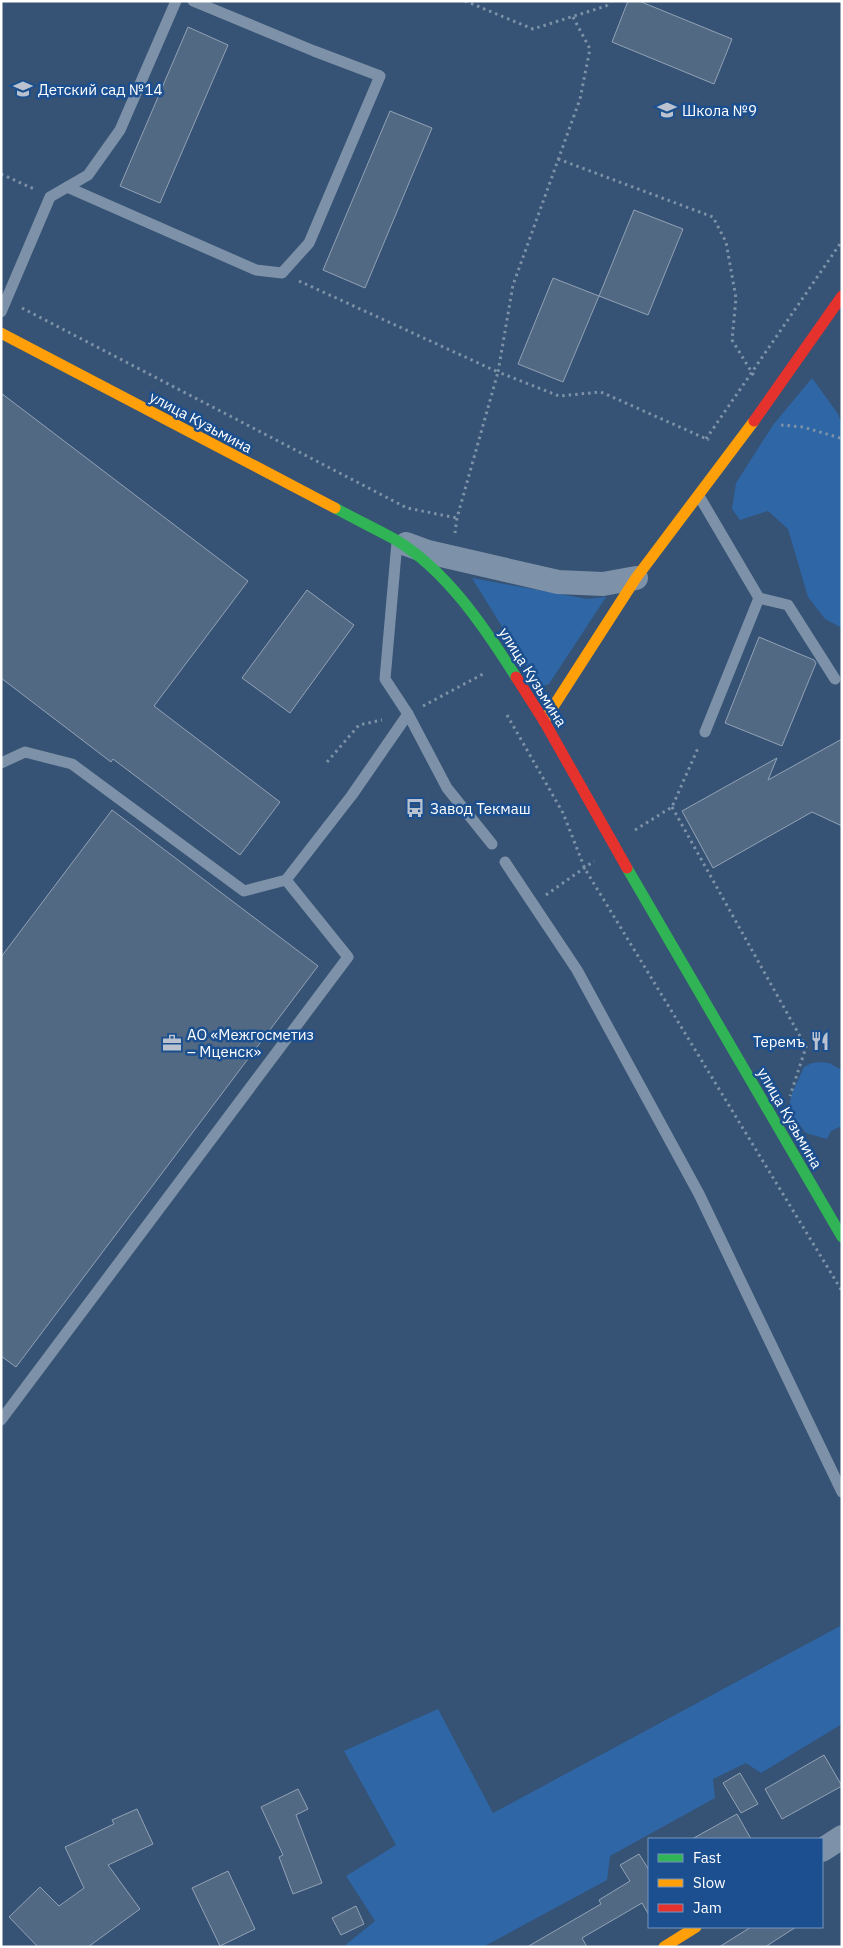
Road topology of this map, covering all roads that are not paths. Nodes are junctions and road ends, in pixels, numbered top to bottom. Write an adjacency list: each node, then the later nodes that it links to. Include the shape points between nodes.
1 (176, 1): 3 (lane, via 120,130 88,175)
2 (193, 1): 3 (lane, via 380,76 309,243 282,273 256,270)
3 (67, 187): 5 (lane, via 50,197)
4 (842, 296): 7 (main road)
5 (1, 312)
6 (1, 334): 8 (main road, улица Кузьмина)
7 (699, 496): 9 (main road); 10 (lane)
8 (397, 541): 9 (street, via 428,552 558,582 603,584); 12 (lane, via 385,680); 13 (main road, улица Кузьмина, via 425,562 465,603 491,637)
9 (636, 578): 13 (main road)
10 (759, 598): 11 (lane, via 788,605); 14 (lane)
11 (835, 678)
12 (408, 714): 16 (lane, via 447,788); 18 (lane, via 352,795)
13 (544, 721): 19 (main road, улица Кузьмина, via 769,1114)
14 (705, 732)
15 (1, 763): 18 (lane, via 25,752 72,764 244,891)
16 (492, 844)
17 (505, 862): 21 (lane, via 577,970 699,1194)
18 (286, 880): 20 (lane, via 348,957)
19 (841, 1233)
20 (1, 1420)
21 (842, 1492)
22 (842, 1837): 23 (street)
23 (823, 1849)
24 (694, 1928): 25 (main road)
25 (664, 1947)

